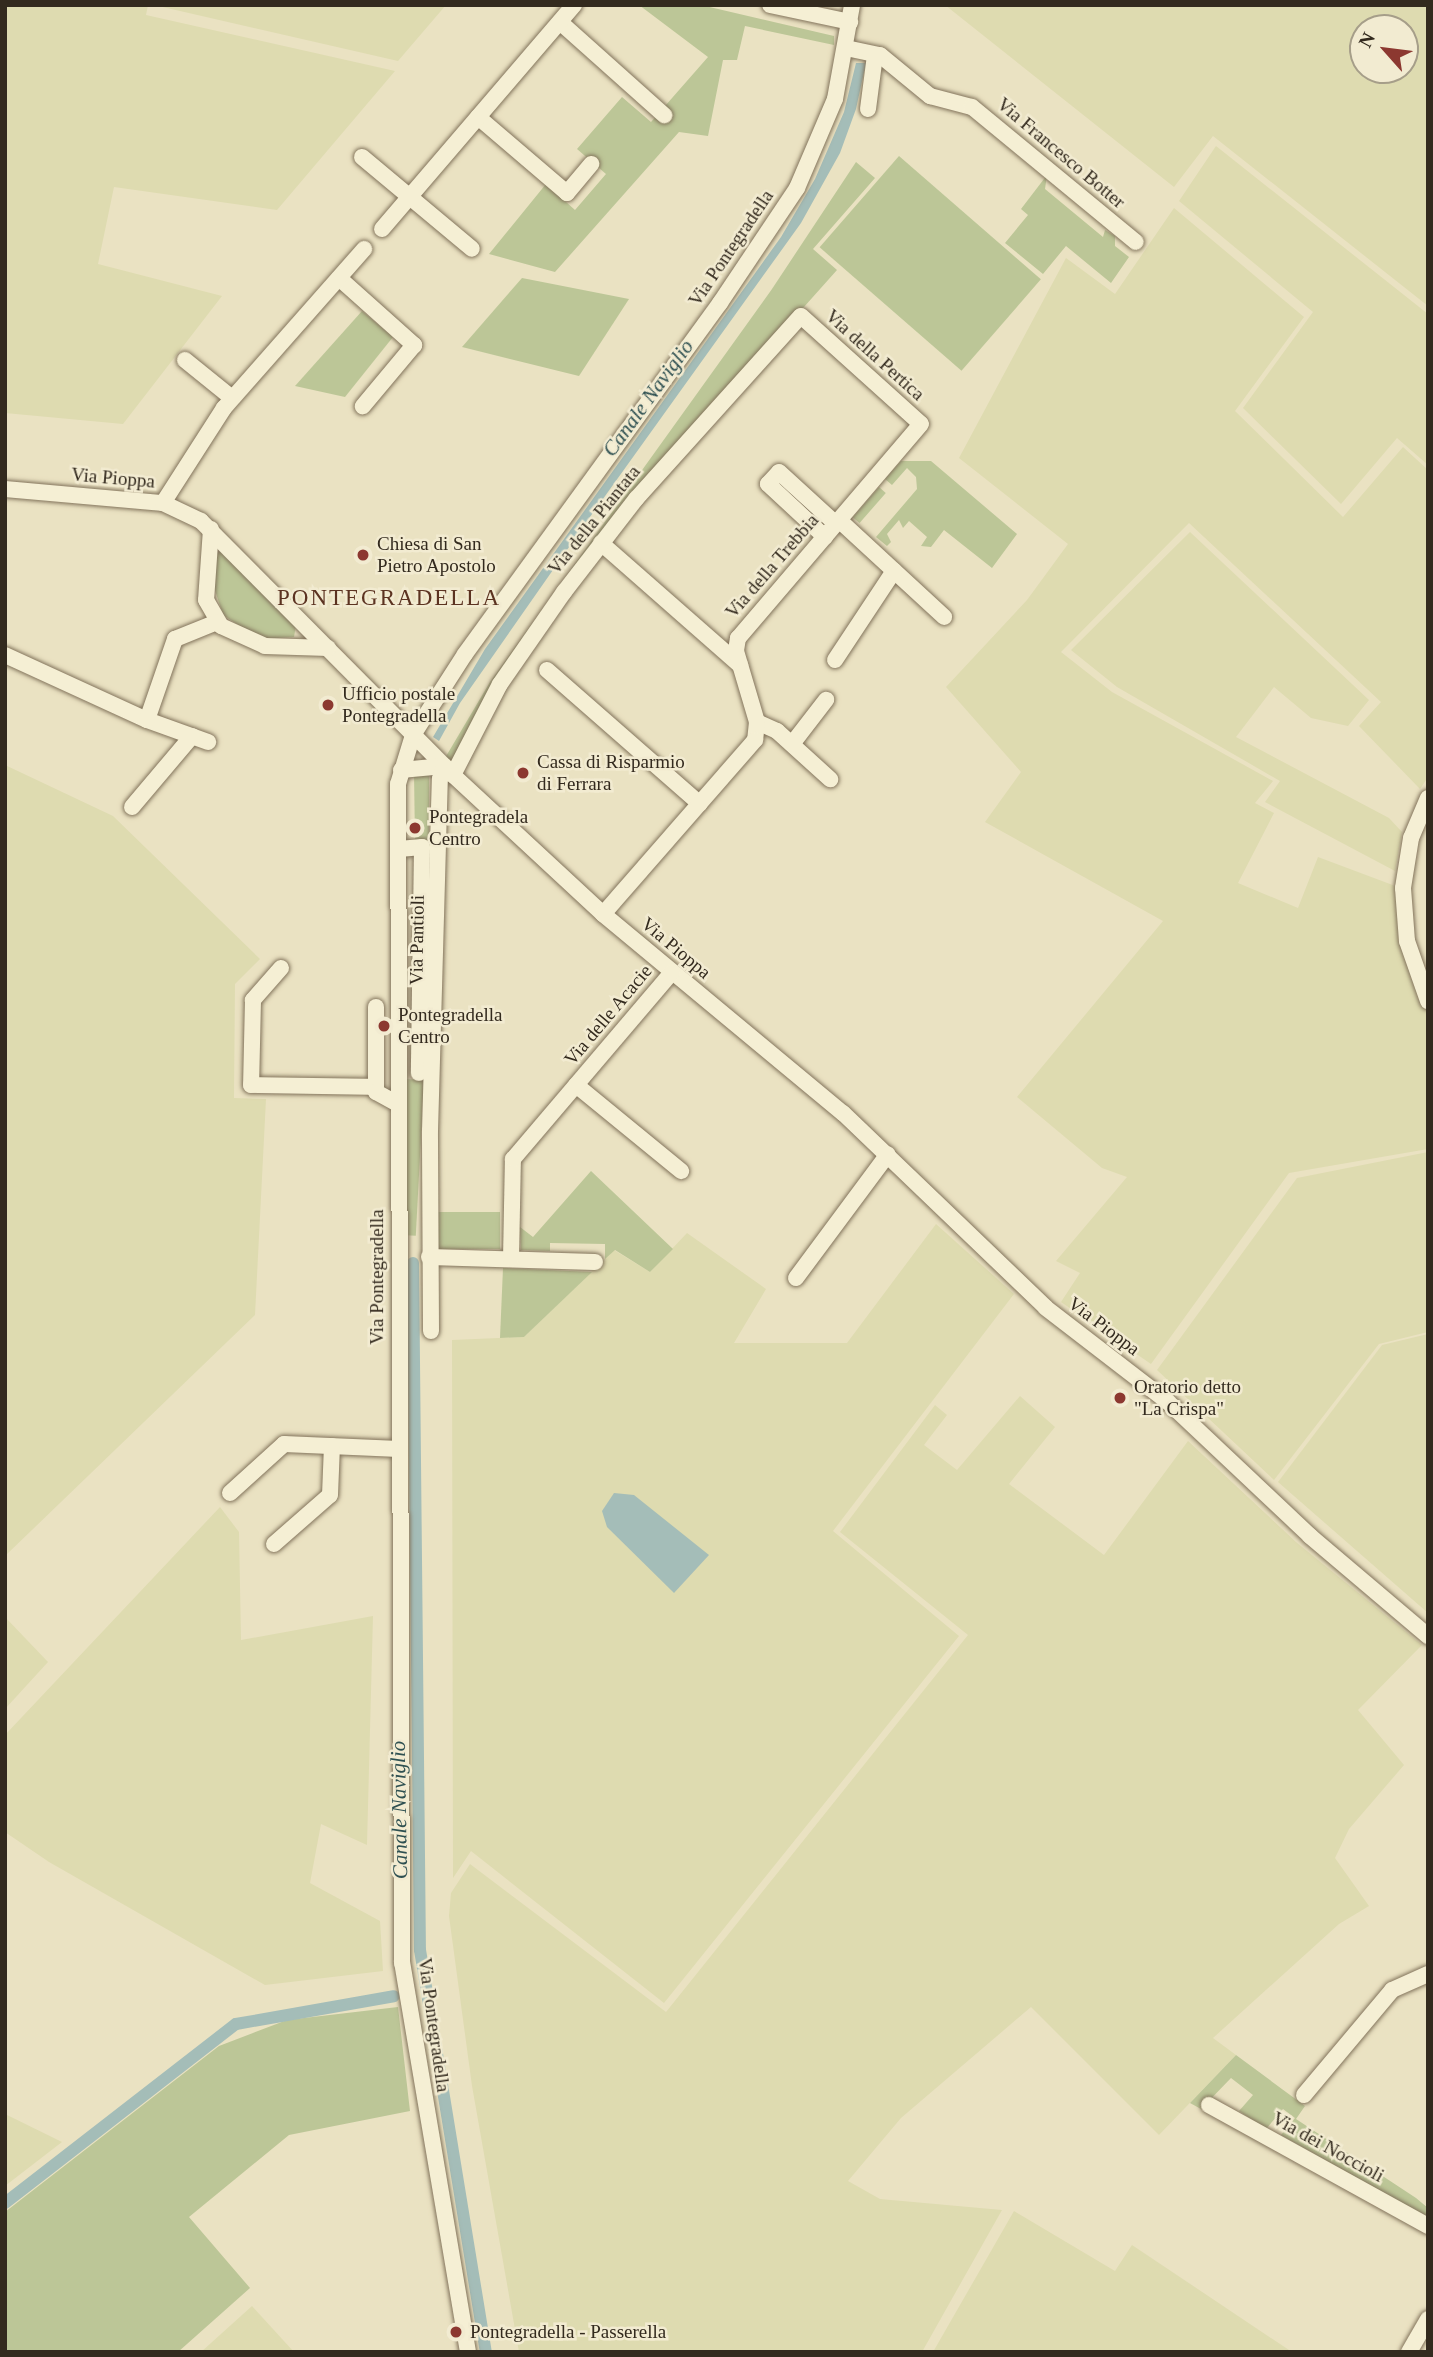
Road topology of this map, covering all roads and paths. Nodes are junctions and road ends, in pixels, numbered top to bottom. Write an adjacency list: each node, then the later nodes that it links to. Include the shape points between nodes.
1 (574, 5): 4 (street)
2 (770, 5): 5 (street)
3 (852, 5): 5 (street, Via Pontegradella)
4 (560, 22): 9 (street); 10 (street)
5 (850, 22): 6 (street, Via Pontegradella)
6 (846, 48): 7 (street, Via Francesco Botter); 41 (street, Via Pontegradella, via 823,135 781,214 514,584)
7 (875, 55): 8 (street); 15 (street, Via Francesco Botter, via 929,96 972,107)
8 (868, 109)
9 (664, 115)
10 (478, 117): 12 (street, via 567,193); 13 (street)
11 (362, 157): 13 (street)
12 (591, 164)
13 (409, 197): 14 (street); 17 (street)
14 (382, 229)
15 (1136, 242)
16 (364, 249): 18 (street)
17 (472, 249)
18 (339, 278): 21 (street); 22 (street, via 414,345)
19 (801, 316): 23 (street, Via della Pertica); 29 (street, Via della Piantata)
20 (185, 360): 21 (street)
21 (232, 398): 25 (street)
22 (363, 406)
23 (921, 424): 26 (street, Via della Trebbia)
24 (5, 489): 25 (street, Via Pioppa)
25 (163, 503): 27 (street, Via Pioppa)
26 (838, 522): 28 (street, Via della Trebbia); 28 (street, via 779,472 768,484); 30 (street, Via della Trebbia)
27 (211, 529): 32 (street, via 206,600); 33 (street, Via Pioppa)
28 (825, 537): 36 (street, Via della Trebbia, via 737,638)
29 (601, 543): 36 (street); 44 (street, Via della Piantata, via 506,675)
30 (894, 571): 31 (street, Via della Trebbia); 35 (street)
31 (944, 617)
32 (217, 622): 33 (street, via 248,642); 39 (street, via 175,639)
33 (328, 648): 41 (street, Via Pioppa)
34 (5, 655): 39 (street)
35 (835, 660)
36 (740, 665): 40 (street, Via della Trebbia)
37 (547, 670): 47 (street)
38 (826, 700): 42 (street)
39 (147, 720): 48 (street, via 200,739)
40 (757, 722): 42 (street, via 772,727); 47 (street, via 752,745)
41 (410, 741): 43 (street, Via Pontegradella); 44 (street, Via Pioppa)
42 (792, 744): 45 (street)
43 (401, 770): 44 (street); 49 (street, Via Pontegradella)
44 (449, 771): 50 (street, Via Pioppa); 56 (street, Via Pantioli, via 440,779)
45 (830, 779)
46 (1428, 799): 53 (street, via 1411,838 1403,888 1407,941)
47 (700, 804): 50 (street)
48 (132, 807)
49 (399, 849): 55 (street, Via Pontegradella); 56 (street, via 422,847)
50 (603, 914): 52 (street, Via Pioppa)
51 (281, 968): 58 (street, via 253,1000 251,1085)
52 (671, 972): 57 (street, Via delle Acacie); 60 (street, Via Pioppa)
53 (1428, 1001)
54 (376, 1007): 58 (street)
55 (398, 1073): 56 (street); 59 (street, Via Pontegradella)
56 (426, 1073): 63 (street, Via Pantioli)
57 (576, 1085): 61 (street, Via delle Acacie); 64 (street, Via delle Acacie, via 513,1159)
58 (376, 1087): 59 (street, via 376,1092)
59 (398, 1104): 62 (street, Via Pontegradella)
60 (888, 1154): 66 (street); 72 (street, Via Pioppa, via 1046,1308 1168,1402 1320,1545)
61 (681, 1171)
62 (398, 1243): 63 (street); 69 (street, Via Pontegradella)
63 (429, 1249): 64 (street); 67 (street, Via Pantioli)
64 (511, 1259): 65 (street)
65 (595, 1262)
66 (796, 1278)
67 (432, 1331)
68 (332, 1446): 69 (street); 70 (street, via 284,1444); 71 (street, via 330,1495)
69 (399, 1449): 78 (street, Via Pontegradella, via 403,1979)
70 (230, 1493)
71 (274, 1544)
72 (1428, 1636)
73 (1428, 1974): 74 (street, via 1392,1990)
74 (1304, 2095)
75 (1209, 2105): 76 (street, Via dei Noccioli)
76 (1428, 2226)
77 (1428, 2319): 79 (street)
78 (468, 2352)
79 (1409, 2352)

